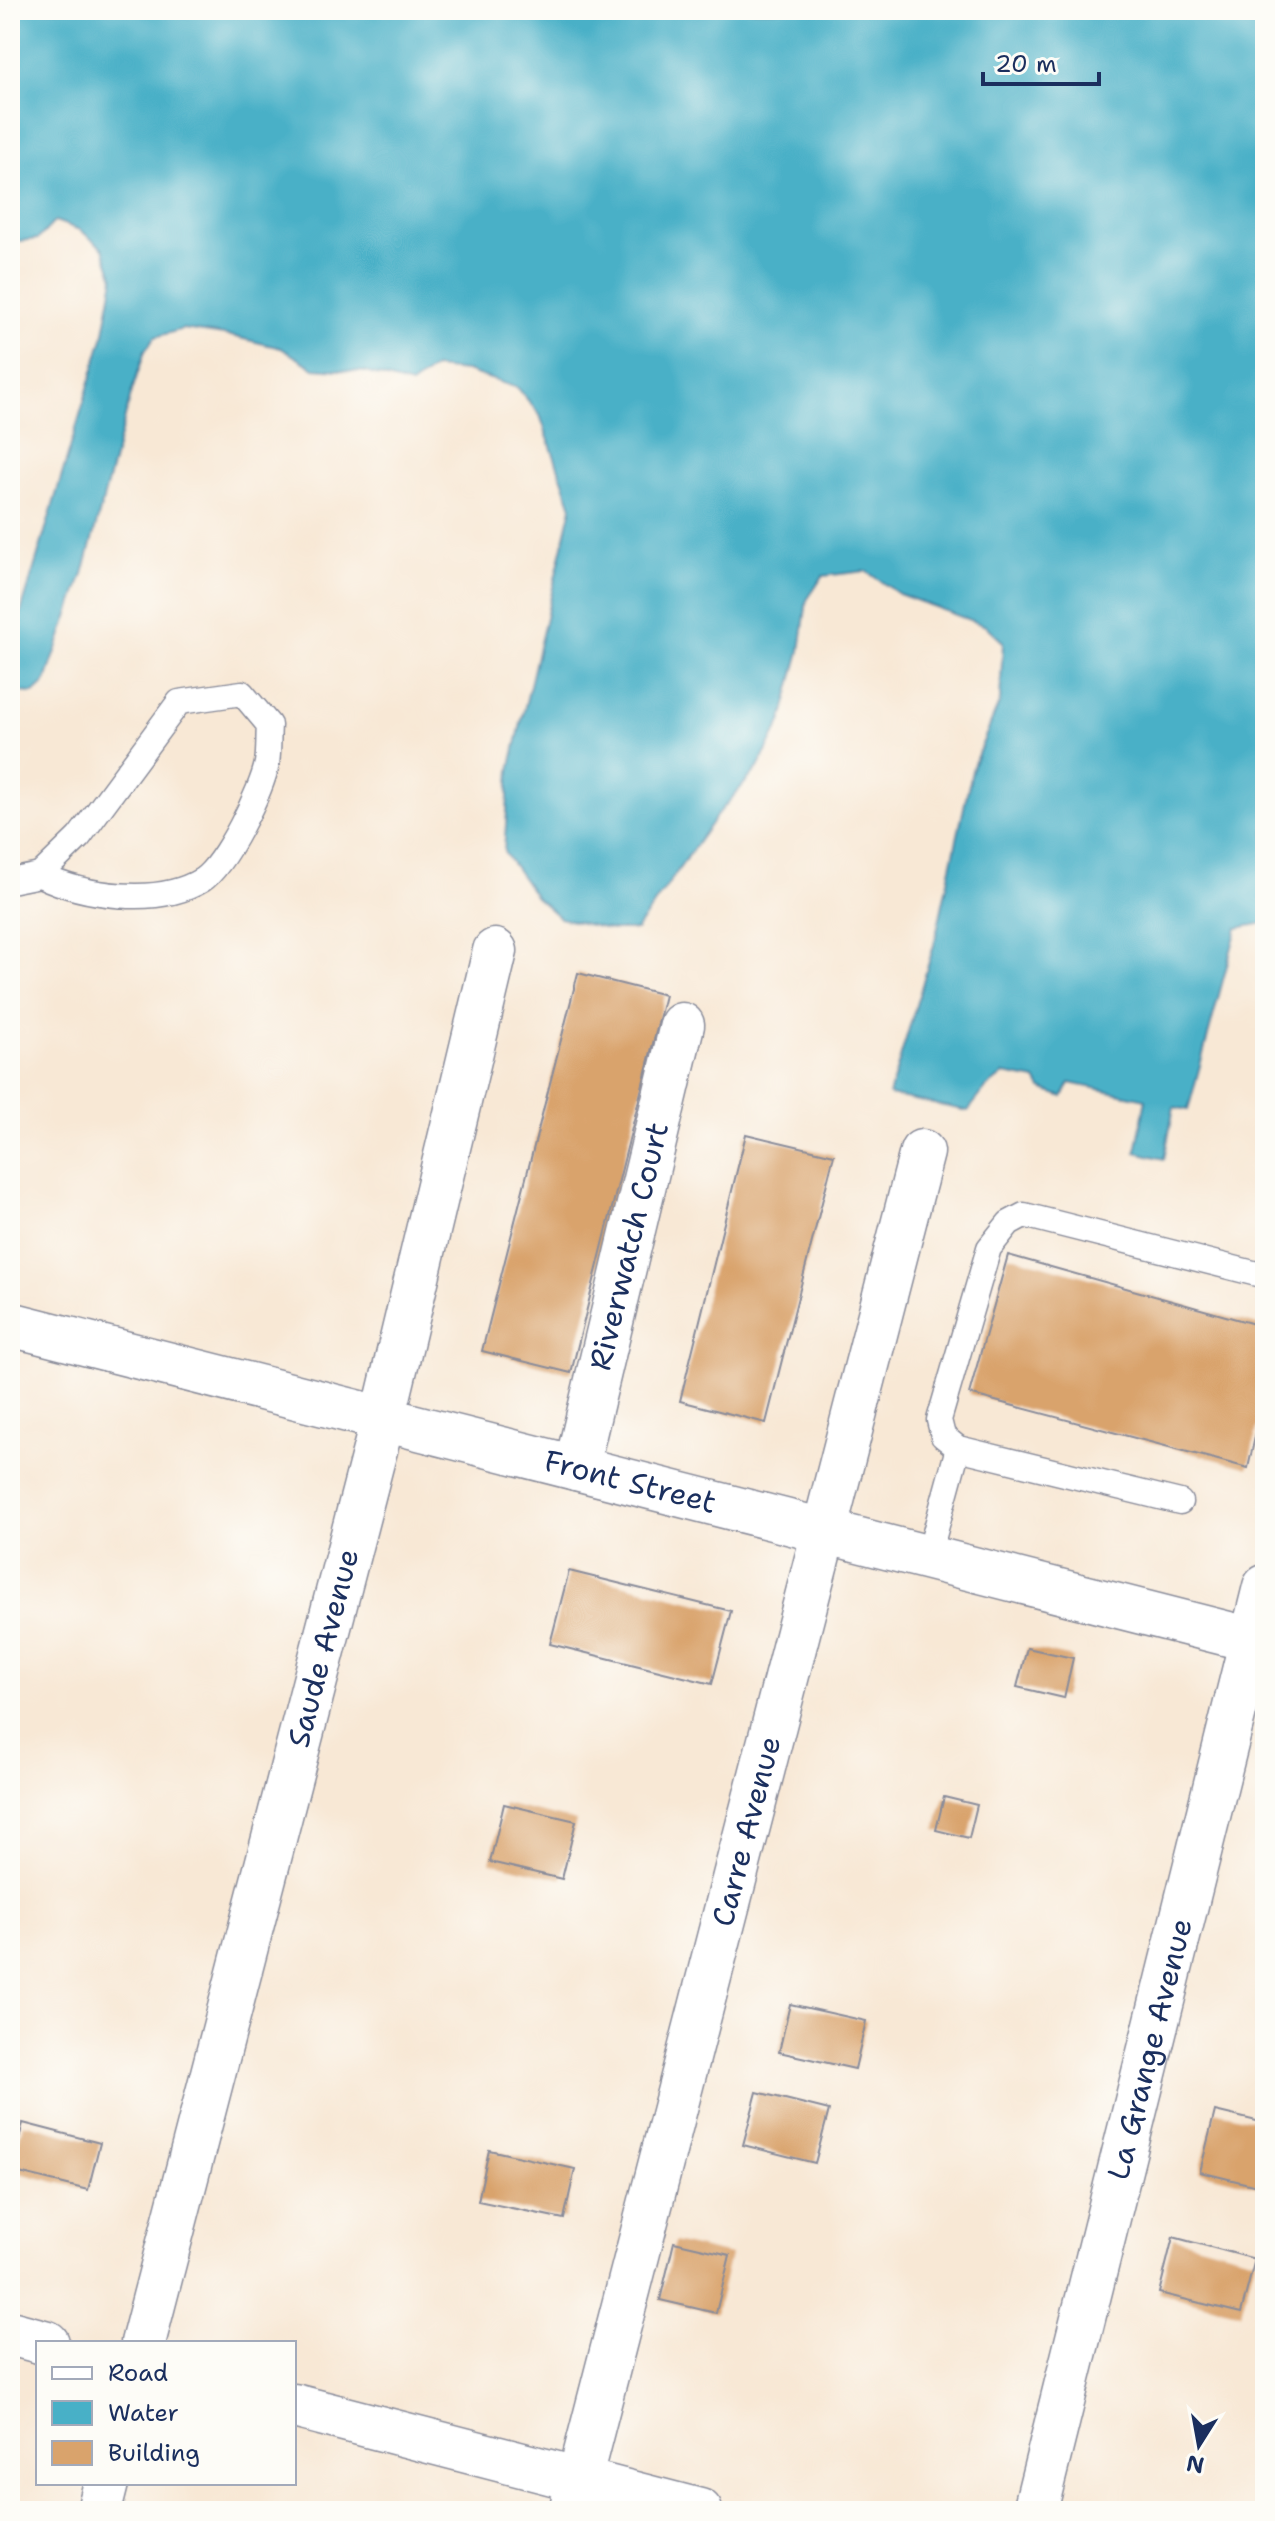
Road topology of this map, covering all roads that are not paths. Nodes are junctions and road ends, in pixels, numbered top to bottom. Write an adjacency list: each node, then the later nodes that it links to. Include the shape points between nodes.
1 (40, 875): 1 (lane, via 79,837 179,702 242,693 269,725 267,765 232,847 204,879 172,894 121,894 64,886); 2 (lane)
2 (10, 881)
3 (495, 951): 8 (street, Saude Avenue)
4 (682, 1025): 10 (street, Riverwatch Court)
5 (922, 1152): 12 (street, Carre Avenue)
6 (1265, 1276): 9 (lane, via 1039,1217 1024,1215 1009,1223 989,1248 939,1420 943,1436)
7 (10, 1324): 8 (street, Front Street)
8 (383, 1419): 10 (street, Front Street); 18 (street, Saude Avenue)
9 (958, 1448): 11 (lane); 13 (lane)
10 (576, 1468): 12 (street, Front Street)
11 (1180, 1502)
12 (824, 1531): 13 (street, Front Street); 21 (street, Carre Avenue)
13 (928, 1558): 15 (street, Front Street)
14 (1265, 1587): 15 (street, La Grange Avenue)
15 (1252, 1640): 24 (street, La Grange Avenue)
16 (10, 2333): 17 (street)
17 (40, 2341)
18 (144, 2341)
19 (296, 2407): 21 (street)
20 (106, 2485): 22 (street)
21 (575, 2496): 23 (street)
22 (99, 2511)
23 (700, 2511)
24 (1035, 2511)

